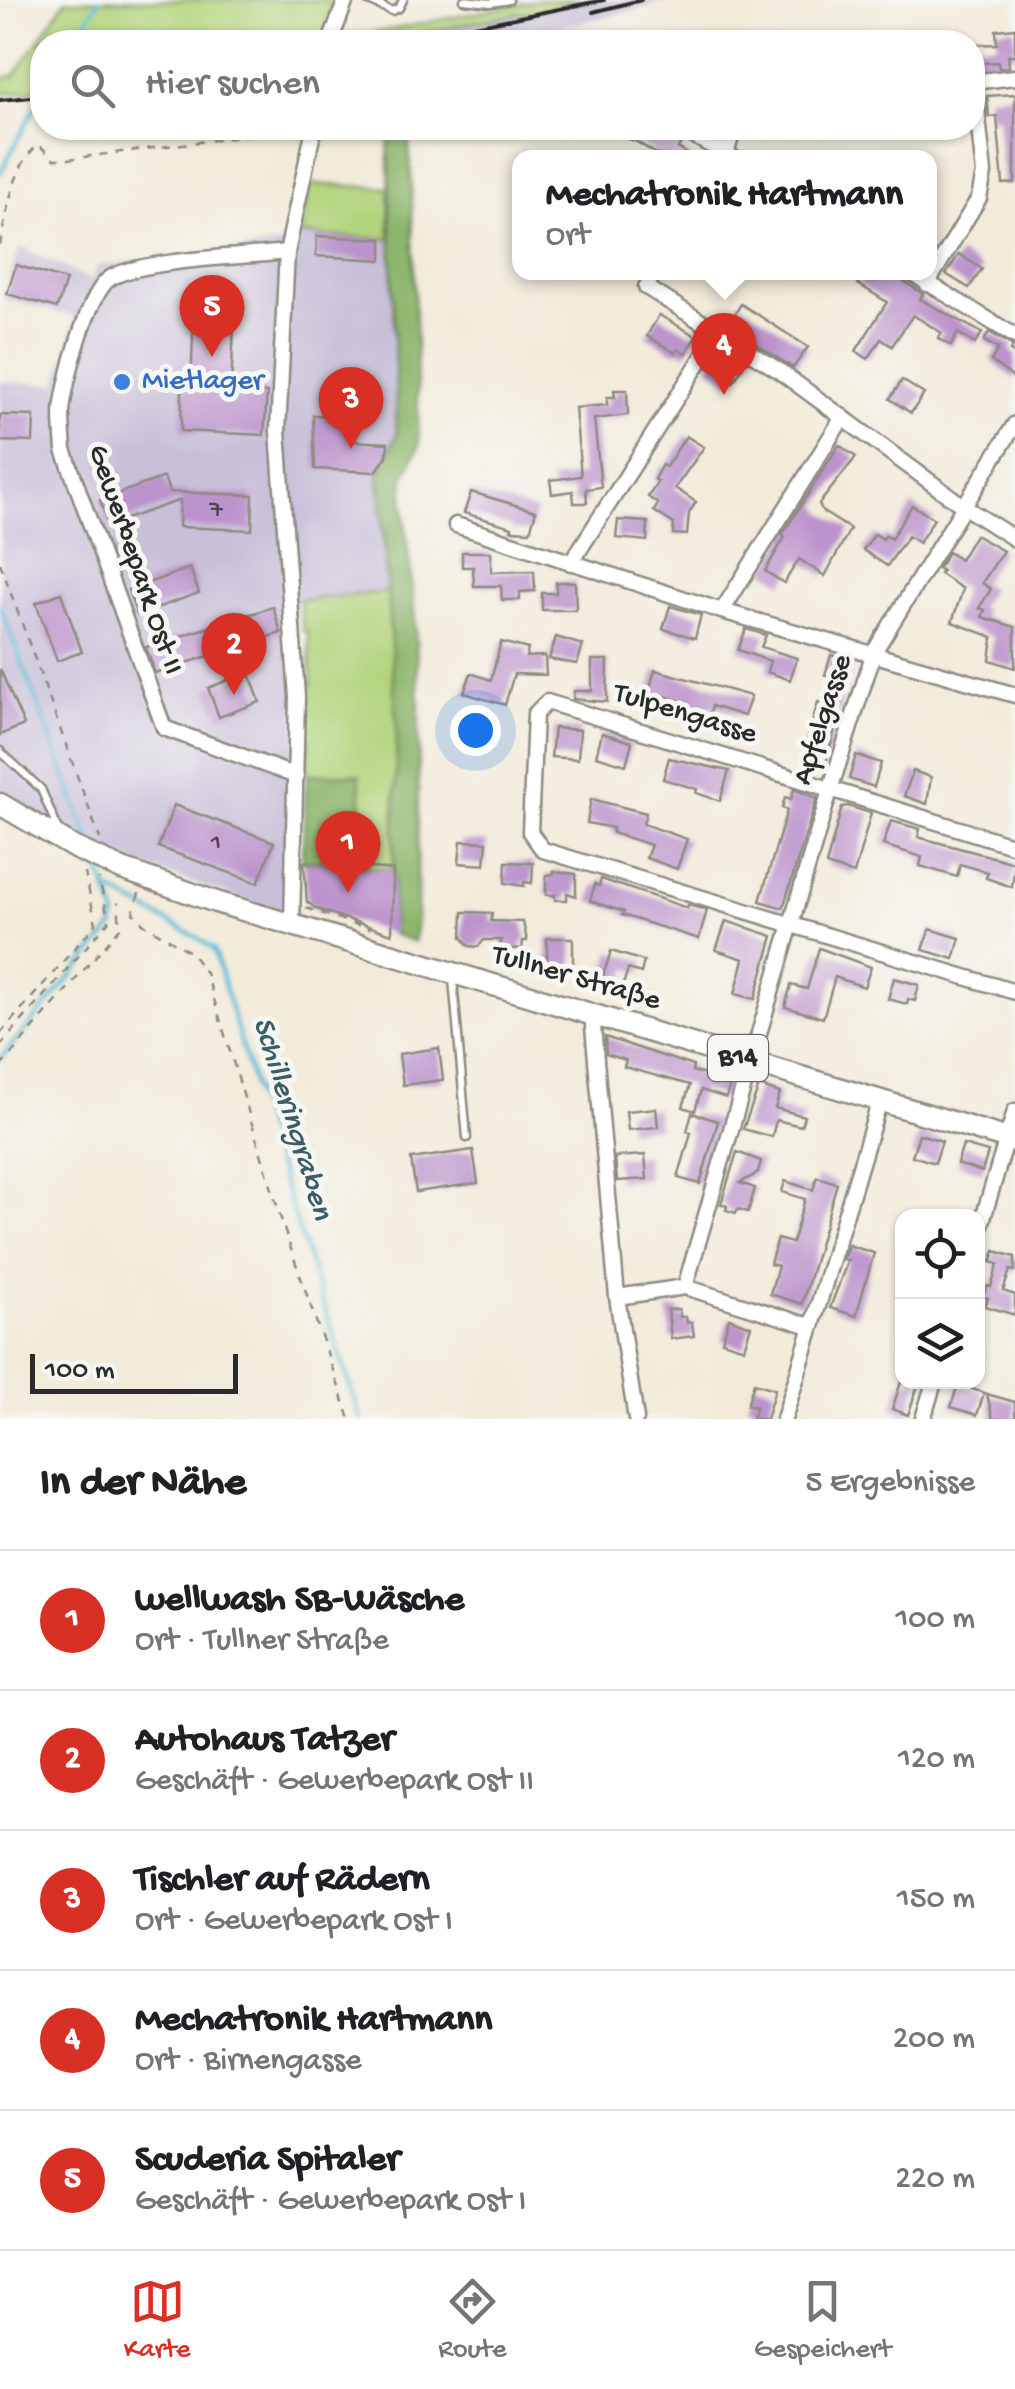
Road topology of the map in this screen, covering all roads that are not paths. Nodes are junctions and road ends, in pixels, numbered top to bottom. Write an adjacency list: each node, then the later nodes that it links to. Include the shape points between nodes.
1 (346, 0): 6 (street)
2 (366, 0): 3 (lane, via 392,11)
3 (403, 0)
4 (464, 0): 5 (lane)
5 (509, 0)
6 (335, 30)
7 (1015, 77): 8 (street)
8 (985, 81)
9 (309, 140): 11 (street)
10 (980, 140): 12 (street, via 979,198)
11 (288, 252): 29 (street, via 278,431 297,698); 29 (street, Gewerbepark Ost II, via 134,268 107,278 94,297 62,411 64,450 164,728)
12 (937, 267)
13 (650, 280): 17 (street, via 646,287)
14 (921, 280): 16 (street)
15 (929, 280): 16 (street)
16 (927, 284): 18 (street)
17 (718, 333): 19 (street); 24 (street)
18 (1015, 336)
19 (843, 417): 21 (street); 25 (street)
20 (1015, 424): 21 (street, Apfelgasse)
21 (963, 506): 23 (street); 26 (street, Apfelgasse)
22 (456, 525): 24 (street)
23 (1015, 539)
24 (571, 563): 25 (street)
25 (722, 611): 26 (street)
26 (874, 652): 27 (street); 30 (street, Apfelgasse)
27 (1015, 694)
28 (0, 751): 32 (lane, via 41,789)
29 (296, 776): 35 (street)
30 (831, 787): 33 (street, Tulpengasse); 34 (street, Apfelgasse); 34 (street, Tulpengasse, via 548,702 535,714 530,832 543,850)
31 (0, 804): 32 (main road, B14)
32 (68, 844): 35 (main road, Tullner Straße / B14, via 110,871)
33 (1015, 846)
34 (792, 925): 37 (street); 39 (street, Apfelgasse)
35 (292, 926): 36 (main road, Tullner Straße / B14)
36 (452, 973): 38 (main road, Tullner Straße / B14); 42 (lane)
37 (1015, 992)
38 (592, 1015): 39 (main road, Tullner Straße / B14); 46 (street)
39 (751, 1062): 40 (main road, Tullner Straße / B14); 45 (street, Apfelgasse)
40 (880, 1100): 43 (main road, Tullner Straße / B14); 47 (street)
41 (1015, 1111): 43 (street)
42 (467, 1138)
43 (1011, 1140): 44 (street)
44 (985, 1215)
45 (685, 1287): 46 (street); 47 (street)
46 (617, 1297): 49 (street)
47 (810, 1326): 50 (street)
48 (932, 1389): 51 (street)
49 (636, 1419)
50 (784, 1419)
51 (922, 1419)

